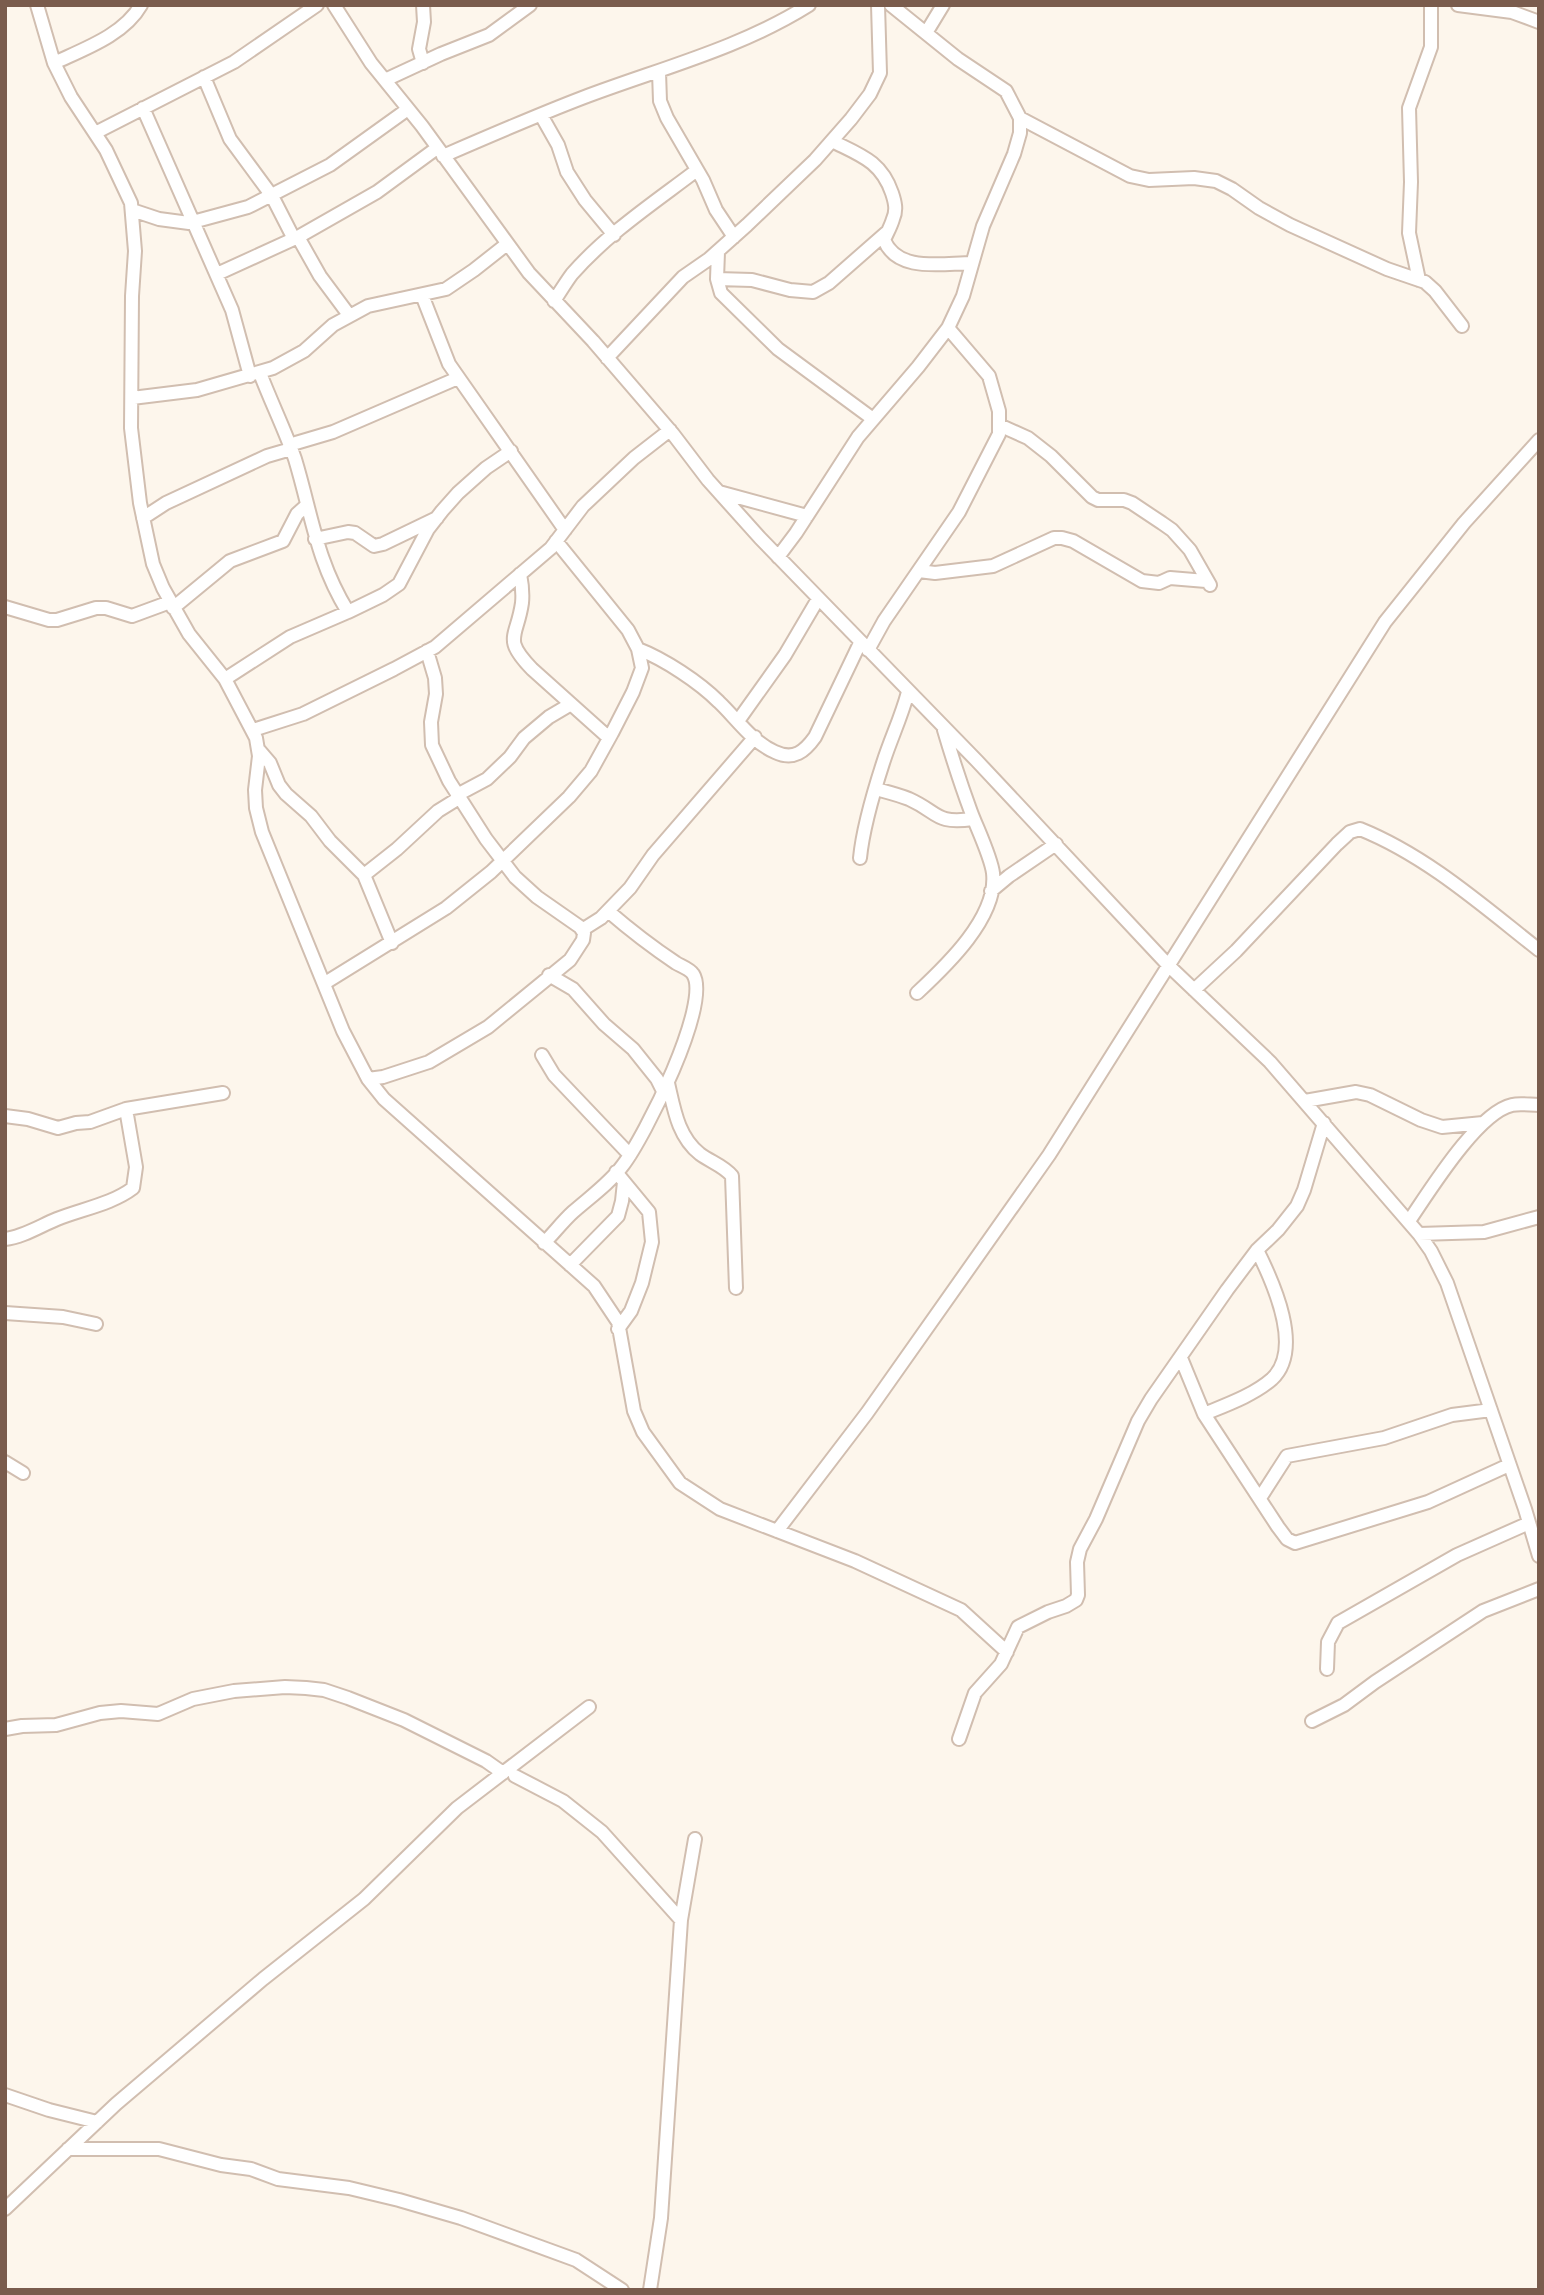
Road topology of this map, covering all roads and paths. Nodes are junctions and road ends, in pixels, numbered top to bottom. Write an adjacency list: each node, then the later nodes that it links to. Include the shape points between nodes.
1 (141, 5): 16 (street, via 122,27)
2 (317, 5): 18 (street)
3 (334, 5): 19 (street)
4 (423, 5): 15 (street, via 419,49)
5 (530, 5): 15 (street, via 489,35)
6 (809, 5): 17 (street, via 737,42)
7 (878, 5): 25 (street, via 880,73 870,94)
8 (891, 5): 14 (street)
9 (943, 5): 14 (street)
10 (1431, 5): 40 (street, via 1431,47 1409,108 1409,233)
11 (1458, 5): 13 (street, via 1512,12)
12 (41, 7): 16 (street)
13 (1539, 22)
14 (926, 33): 23 (street, via 1006,91)
15 (423, 62): 19 (street)
16 (54, 63): 24 (street)
17 (659, 72): 22 (street); 27 (street, via 660,101)
18 (204, 78): 20 (street); 28 (street, via 230,139)
19 (385, 80): 21 (street)
20 (143, 108): 24 (street); 30 (street)
21 (408, 110): 26 (street); 28 (street, via 330,165)
22 (541, 115): 26 (street); 32 (street, via 567,172)
23 (1020, 118): 37 (street, via 1014,154); 40 (street, via 1130,176 1216,181 1290,225)
24 (95, 133): 29 (street)
25 (832, 141): 31 (street, via 881,170 896,204); 33 (street)
26 (440, 152): 34 (street); 35 (street)
27 (697, 170): 32 (street); 33 (street)
28 (272, 196): 30 (street); 34 (street)
29 (132, 210): 30 (street, via 159,219); 49 (street)
30 (192, 222): 38 (street)
31 (888, 231): 37 (street, via 884,240 905,261); 39 (street, via 813,292 752,279)
32 (614, 235): 42 (street, via 571,275)
33 (734, 237): 36 (street)
34 (296, 238): 38 (street); 43 (street)
35 (507, 244): 41 (street, via 446,289); 42 (street)
36 (718, 251): 39 (street); 46 (street, via 683,277)
37 (972, 263): 45 (street)
38 (217, 274): 47 (street)
39 (717, 279): 50 (street, via 721,293 750,323)
40 (1419, 279): 44 (street, via 1435,291)
41 (422, 295): 43 (street, via 368,306); 48 (street)
42 (554, 301): 46 (street)
43 (349, 315): 47 (street, via 304,351)
44 (1462, 326)
45 (948, 328): 50 (street); 51 (street, via 989,376)
46 (607, 358): 52 (street)
47 (255, 374): 49 (street, via 197,390); 54 (street)
48 (458, 378): 54 (street); 55 (street)
49 (132, 398): 60 (street, via 134,462)
50 (873, 419): 58 (street)
51 (999, 425): 65 (street, via 999,434 959,512); 65 (street, via 1028,438 1091,497 1124,500 1172,530 1209,583 1170,578 1159,583 1142,581 1062,538 993,566)
52 (670, 430): 56 (street); 61 (street, via 583,506)
53 (1539, 440): 95 (street, via 1464,523 1385,622)
54 (290, 447): 57 (street); 60 (street, via 166,503)
55 (511, 451): 59 (street, via 458,493); 61 (street)
56 (719, 492): 58 (street); 64 (street)
57 (307, 505): 62 (street); 68 (street, via 283,541 230,561)
58 (807, 516): 64 (street)
59 (438, 517): 62 (street, via 374,546 348,532); 70 (street, via 399,584)
60 (144, 518): 68 (street, via 153,564)
61 (565, 530): 63 (street)
62 (315, 539): 70 (street)
63 (556, 541): 66 (street); 72 (street, via 628,630)
64 (778, 557): 67 (street)
65 (919, 571): 71 (street)
66 (520, 574): 73 (street); 76 (street, via 522,606 512,638 515,648)
67 (818, 598): 71 (street); 77 (street)
68 (172, 605): 69 (street, via 132,616 96,608 57,620); 74 (street)
69 (5, 607)
70 (348, 612): 74 (street, via 289,637)
71 (864, 646): 75 (street); 80 (street, via 806,750 795,755 775,752)
72 (638, 649): 77 (street, via 655,655 717,699); 81 (street, via 642,668)
73 (427, 651): 79 (street, via 303,714); 84 (street, via 436,694 432,745)
74 (225, 679): 79 (street)
75 (908, 692): 78 (street); 83 (street)
76 (571, 704): 81 (street); 84 (street, via 524,738 487,779)
77 (738, 722): 80 (street)
78 (943, 727): 85 (street); 86 (street)
79 (253, 730): 82 (street)
80 (755, 737): 91 (street)
81 (609, 738): 88 (street, via 591,771 569,797)
82 (258, 749): 89 (street, via 286,794); 97 (street, via 255,790 262,832)
83 (876, 789): 85 (street, via 911,800 945,820); 87 (street)
84 (458, 796): 88 (street); 89 (street)
85 (974, 819): 90 (street, via 993,873)
86 (1055, 844): 90 (street); 95 (street)
87 (860, 858)
88 (502, 862): 92 (street, via 537,897); 93 (street, via 446,908)
89 (364, 875): 93 (street)
90 (991, 891): 99 (street, via 970,935)
91 (608, 911): 92 (street); 102 (street, via 692,972 696,981 682,1053)
92 (582, 930): 96 (street, via 579,949)
93 (392, 943): 97 (street)
94 (1539, 950): 98 (street, via 1447,878 1360,829 1337,844)
95 (1169, 966): 98 (street); 131 (street, via 1009,1214)
96 (549, 975): 101 (street, via 488,1027 429,1062); 102 (street, via 573,989)
97 (325, 983): 101 (street)
98 (1194, 990): 104 (street)
99 (917, 993)
100 (542, 1055): 110 (street, via 554,1075)
101 (368, 1079): 116 (street, via 384,1099)
102 (666, 1088): 110 (street); 119 (street, via 682,1133 696,1151 732,1177)
103 (223, 1093): 106 (street)
104 (1305, 1101): 108 (street); 109 (street, via 1356,1092 1442,1127)
105 (1539, 1105): 109 (street, via 1513,1104)
106 (126, 1109): 107 (street, via 58,1128); 115 (street, via 136,1167 133,1188 108,1202)
107 (5, 1116)
108 (1324, 1123): 113 (street); 117 (street, via 1297,1206)
109 (1483, 1123): 113 (street)
110 (630, 1154): 111 (street)
111 (620, 1177): 116 (street, via 570,1215); 118 (street, via 618,1216); 122 (street, via 649,1212 652,1242 642,1283)
112 (1539, 1217): 114 (street, via 1484,1231)
113 (1409, 1222): 114 (street)
114 (1419, 1234): 124 (street, via 1447,1283)
115 (5, 1239)
116 (544, 1243): 118 (street)
117 (1257, 1250): 123 (street); 125 (street, via 1282,1313 1282,1367 1258,1389)
118 (570, 1265): 122 (street, via 607,1303)
119 (736, 1288)
120 (5, 1313): 121 (street)
121 (96, 1324)
122 (618, 1329): 131 (street, via 634,1411 643,1432 680,1483 720,1509)
123 (1181, 1358): 125 (street); 134 (street, via 1138,1421 1080,1549 1076,1600 1018,1627)
124 (1491, 1410): 127 (street); 129 (street, via 1452,1415 1384,1438 1287,1456)
125 (1204, 1414): 129 (street)
126 (5, 1462): 128 (street)
127 (1509, 1465): 129 (street, via 1429,1502 1301,1543 1286,1539); 130 (street)
128 (23, 1473)
129 (1260, 1498)
130 (1529, 1523): 132 (street); 135 (street, via 1457,1555 1338,1623 1328,1642)
131 (777, 1531): 134 (street, via 961,1610)
132 (1539, 1556)
133 (1539, 1588): 137 (street, via 1483,1611 1345,1706)
134 (1007, 1652): 139 (street, via 975,1693)
135 (1327, 1669)
136 (589, 1707): 140 (street)
137 (1312, 1721)
138 (5, 1729): 140 (street, via 56,1726 100,1713 158,1714 193,1699 234,1691 306,1688 324,1690 404,1720)
139 (959, 1740)
140 (509, 1775): 142 (street, via 564,1801 602,1832); 144 (street, via 457,1808 364,1899)
141 (695, 1839): 142 (street)
142 (681, 1920): 148 (street, via 660,2218)
143 (5, 2095): 144 (street)
144 (97, 2122): 145 (street)
145 (68, 2149): 146 (street); 147 (street, via 159,2149 278,2179 400,2200 576,2260)
146 (5, 2209)
147 (622, 2290)
148 (650, 2290)

